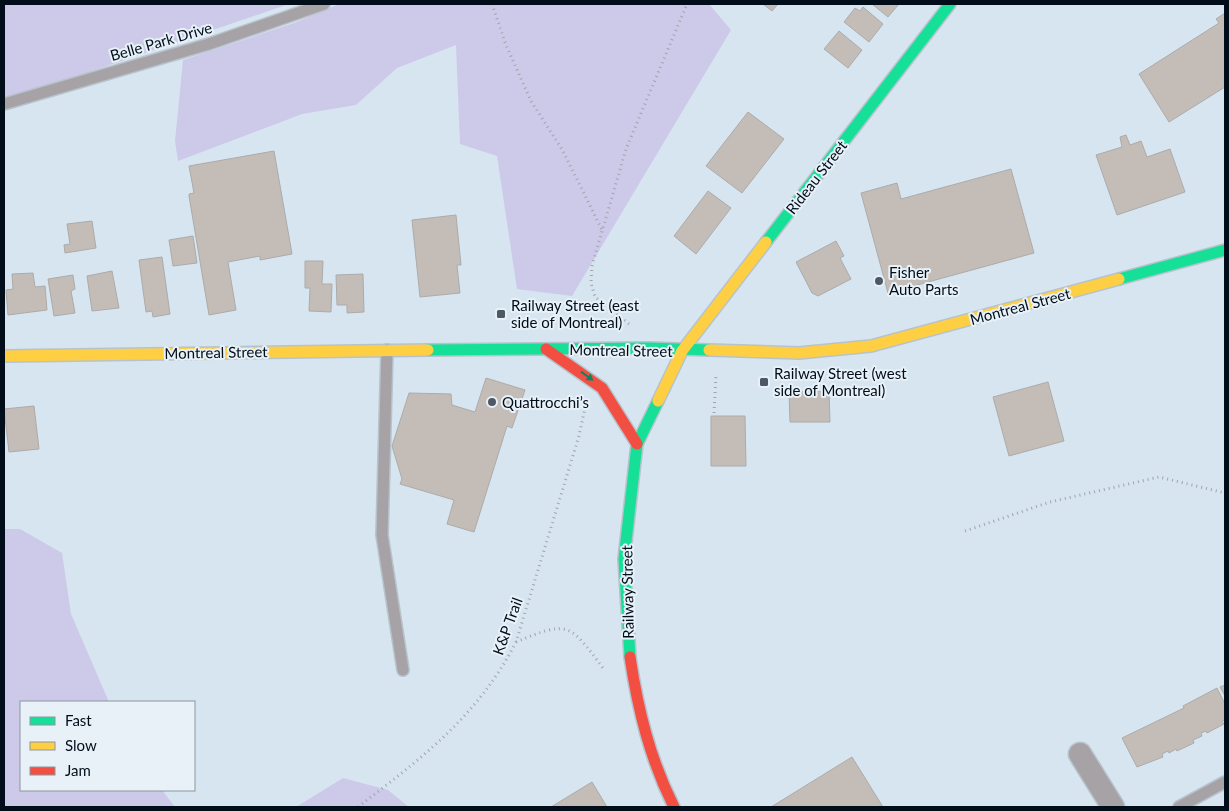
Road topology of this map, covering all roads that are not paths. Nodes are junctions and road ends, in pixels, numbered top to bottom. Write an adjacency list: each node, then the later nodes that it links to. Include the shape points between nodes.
1 (324, 4): 3 (lane, Belle Park Drive, via 209,44)
2 (950, 4): 7 (main road, Rideau Street)
3 (4, 104)
4 (1225, 250): 7 (main road, Montreal Street, via 871,346 798,352)
5 (546, 349): 6 (main road, Montreal Street); 7 (main road, Montreal Street, via 649,348); 9 (main road, one-way to 9, via 602,388)
6 (387, 350): 8 (main road, Montreal Street); 10 (lane, via 382,535)
7 (682, 351): 9 (main road, Railway Street)
8 (4, 356)
9 (637, 444): 13 (main road, Railway Street, via 624,559 627,636 637,704 658,775)
10 (403, 670)
11 (1080, 754): 14 (street)
12 (1225, 782): 15 (lane)
13 (674, 807)
14 (1114, 807)
15 (1179, 807)

